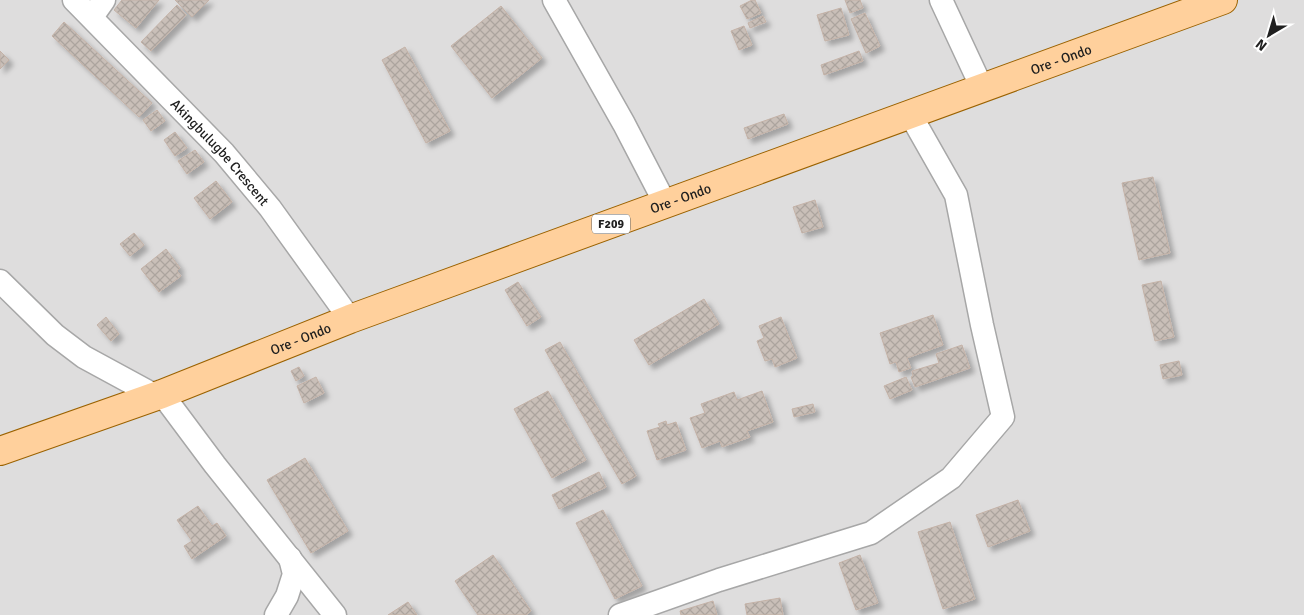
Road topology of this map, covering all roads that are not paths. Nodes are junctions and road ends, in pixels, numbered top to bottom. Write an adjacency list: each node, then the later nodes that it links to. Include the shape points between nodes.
1 (74, 0): 5 (street, Akingbulugbe Crescent)
2 (554, 0): 8 (street)
3 (942, 0): 6 (street)
4 (1223, 0): 6 (main road, Ore - Ondo / F209)
5 (98, 9): 10 (street, Akingbulugbe Crescent, via 270,208)
6 (982, 88): 7 (main road, Ore - Ondo / F209)
7 (910, 114): 8 (main road, Ore - Ondo / F209); 16 (street, via 956,195 1003,417 951,478 871,533 719,580)
8 (666, 204): 10 (main road, Ore - Ondo / F209)
9 (0, 281): 11 (street, via 55,335 84,357)
10 (350, 319): 11 (main road, Ore - Ondo / F209)
11 (158, 395): 12 (main road, Ore - Ondo / F209); 13 (street)
12 (0, 451)
13 (290, 558): 14 (street, via 294,574); 15 (street)
14 (276, 615)
15 (335, 615)
16 (620, 615)

